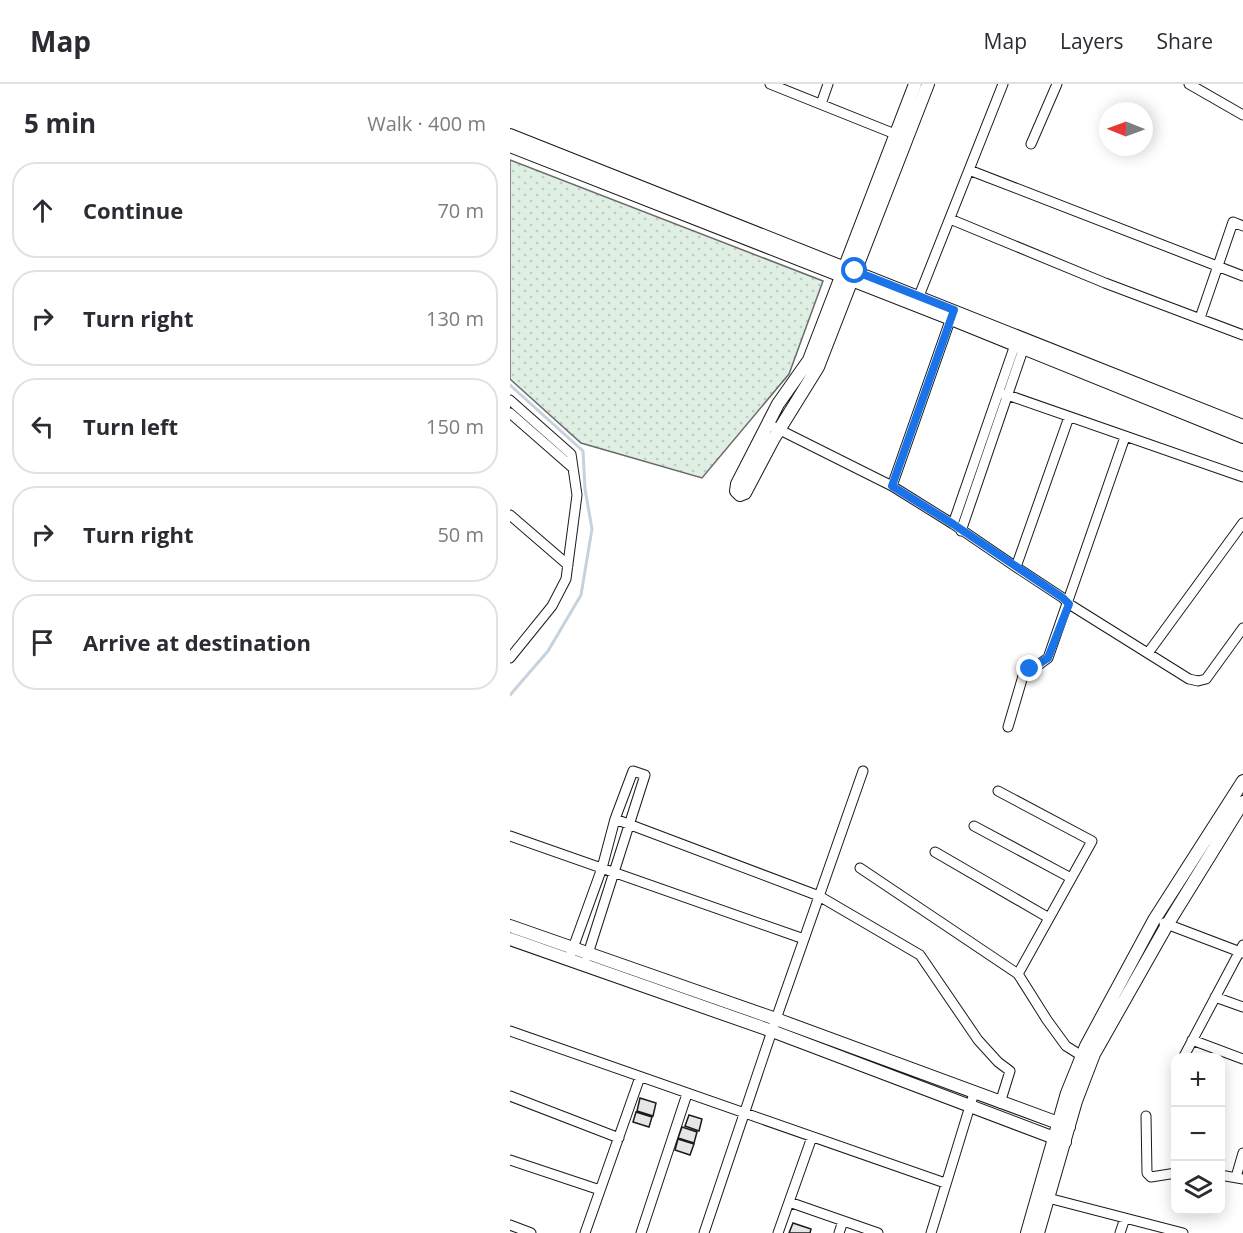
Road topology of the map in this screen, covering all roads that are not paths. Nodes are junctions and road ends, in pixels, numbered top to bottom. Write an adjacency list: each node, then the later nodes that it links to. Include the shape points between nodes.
1 (770, 84): 8 (street)
2 (828, 84): 8 (street)
3 (915, 84): 10 (street)
4 (928, 84): 18 (street)
5 (1003, 84): 14 (street)
6 (1057, 84): 12 (street)
7 (1189, 84): 9 (street)
8 (821, 104): 10 (street)
9 (1243, 115)
10 (896, 134): 18 (street)
11 (510, 135): 18 (street)
12 (1031, 144)
13 (510, 146): 18 (street)
14 (969, 170): 15 (street); 17 (street)
15 (950, 219): 20 (street); 22 (street)
16 (1243, 226): 17 (street, via 1233,222)
17 (1218, 266): 19 (street); 22 (street)
18 (848, 274): 20 (street); 21 (street); 30 (street, via 809,360 778,404)
19 (1243, 276)
20 (919, 296): 21 (street)
21 (953, 315): 24 (street); 35 (street)
22 (1200, 318): 23 (street)
23 (1243, 335)
24 (1021, 342): 25 (street); 29 (street); 32 (street)
25 (1003, 393): 28 (street); 38 (street)
26 (510, 400): 33 (street, via 571,454)
27 (510, 413): 33 (street)
28 (1069, 417): 31 (street); 40 (street)
29 (1243, 426)
30 (773, 427): 30 (street, via 745,494 740,495 736,484); 35 (street)
31 (1125, 437): 34 (street); 41 (street)
32 (1243, 437)
33 (573, 468): 39 (street, via 577,495)
34 (1243, 477)
35 (892, 486): 38 (street)
36 (510, 515): 39 (street)
37 (1243, 524): 43 (street)
38 (957, 527): 40 (street)
39 (568, 565): 44 (street, via 566,579 552,606)
40 (1016, 567): 41 (street)
41 (1069, 604): 43 (street); 45 (street, via 1048,658 1023,676)
42 (1243, 628): 43 (street, via 1206,679 1189,679)
43 (1148, 653)
44 (510, 658)
45 (1008, 727)
46 (863, 771): 59 (street)
47 (1243, 782): 61 (street)
48 (998, 790): 58 (street, via 1092,841)
49 (1243, 802): 62 (street)
50 (615, 819): 51 (street); 51 (street, via 633,771 645,775); 55 (street)
51 (629, 824): 57 (street); 59 (street)
52 (974, 826): 58 (street)
53 (510, 836): 55 (street)
54 (935, 852): 60 (street)
55 (602, 868): 57 (street); 67 (street)
56 (860, 868): 69 (street)
57 (614, 872): 65 (street); 68 (street)
58 (1071, 878): 60 (street)
59 (819, 896): 65 (street); 82 (street, via 920,955 978,1040 1010,1071)
60 (1049, 918): 69 (street)
61 (1154, 920): 62 (street); 76 (street)
62 (1167, 924): 66 (street); 86 (street, via 1094,1054)
63 (510, 926): 67 (street)
64 (510, 939): 67 (street)
65 (804, 939): 72 (street)
66 (1242, 950): 70 (street)
67 (571, 954): 68 (street)
68 (586, 959): 72 (street)
69 (1018, 974): 76 (street, via 1066,1046)
70 (1215, 997): 71 (street); 74 (street)
71 (1243, 1007)
72 (774, 1025): 79 (street); 83 (street); 84 (street)
73 (510, 1031): 78 (street)
74 (1192, 1040): 75 (street); 77 (street)
75 (1186, 1053)
76 (1082, 1056): 86 (street, via 1067,1093)
77 (1243, 1059)
78 (640, 1077): 80 (street); 87 (street)
79 (974, 1093): 82 (street); 83 (street)
80 (687, 1094): 84 (street); 104 (street)
81 (510, 1096): 87 (street)
82 (1000, 1103): 86 (street)
83 (970, 1106): 89 (street); 95 (street)
84 (744, 1113): 88 (street); 105 (street)
85 (1146, 1116): 92 (street, via 1147,1173 1151,1177)
86 (1064, 1125): 89 (street)
87 (619, 1137): 96 (street)
88 (812, 1137): 95 (street); 98 (street)
89 (1059, 1141): 97 (street); 110 (street)
90 (1243, 1153): 94 (street)
91 (510, 1160): 96 (street)
92 (1171, 1174)
93 (1225, 1176): 94 (street)
94 (1240, 1178)
95 (945, 1183): 109 (street)
96 (600, 1190): 103 (street)
97 (1048, 1198): 99 (street); 111 (street)
98 (789, 1202): 100 (street); 106 (street)
99 (1125, 1218): 112 (street); 113 (street)
100 (843, 1221): 107 (street); 108 (street)
101 (510, 1225): 102 (street)
102 (531, 1233)
103 (585, 1233)
104 (641, 1233)
105 (704, 1233)
106 (778, 1233)
107 (839, 1233)
108 (878, 1233)
109 (932, 1233)
110 (1027, 1233)
111 (1038, 1233)
112 (1120, 1233)
113 (1183, 1233)

